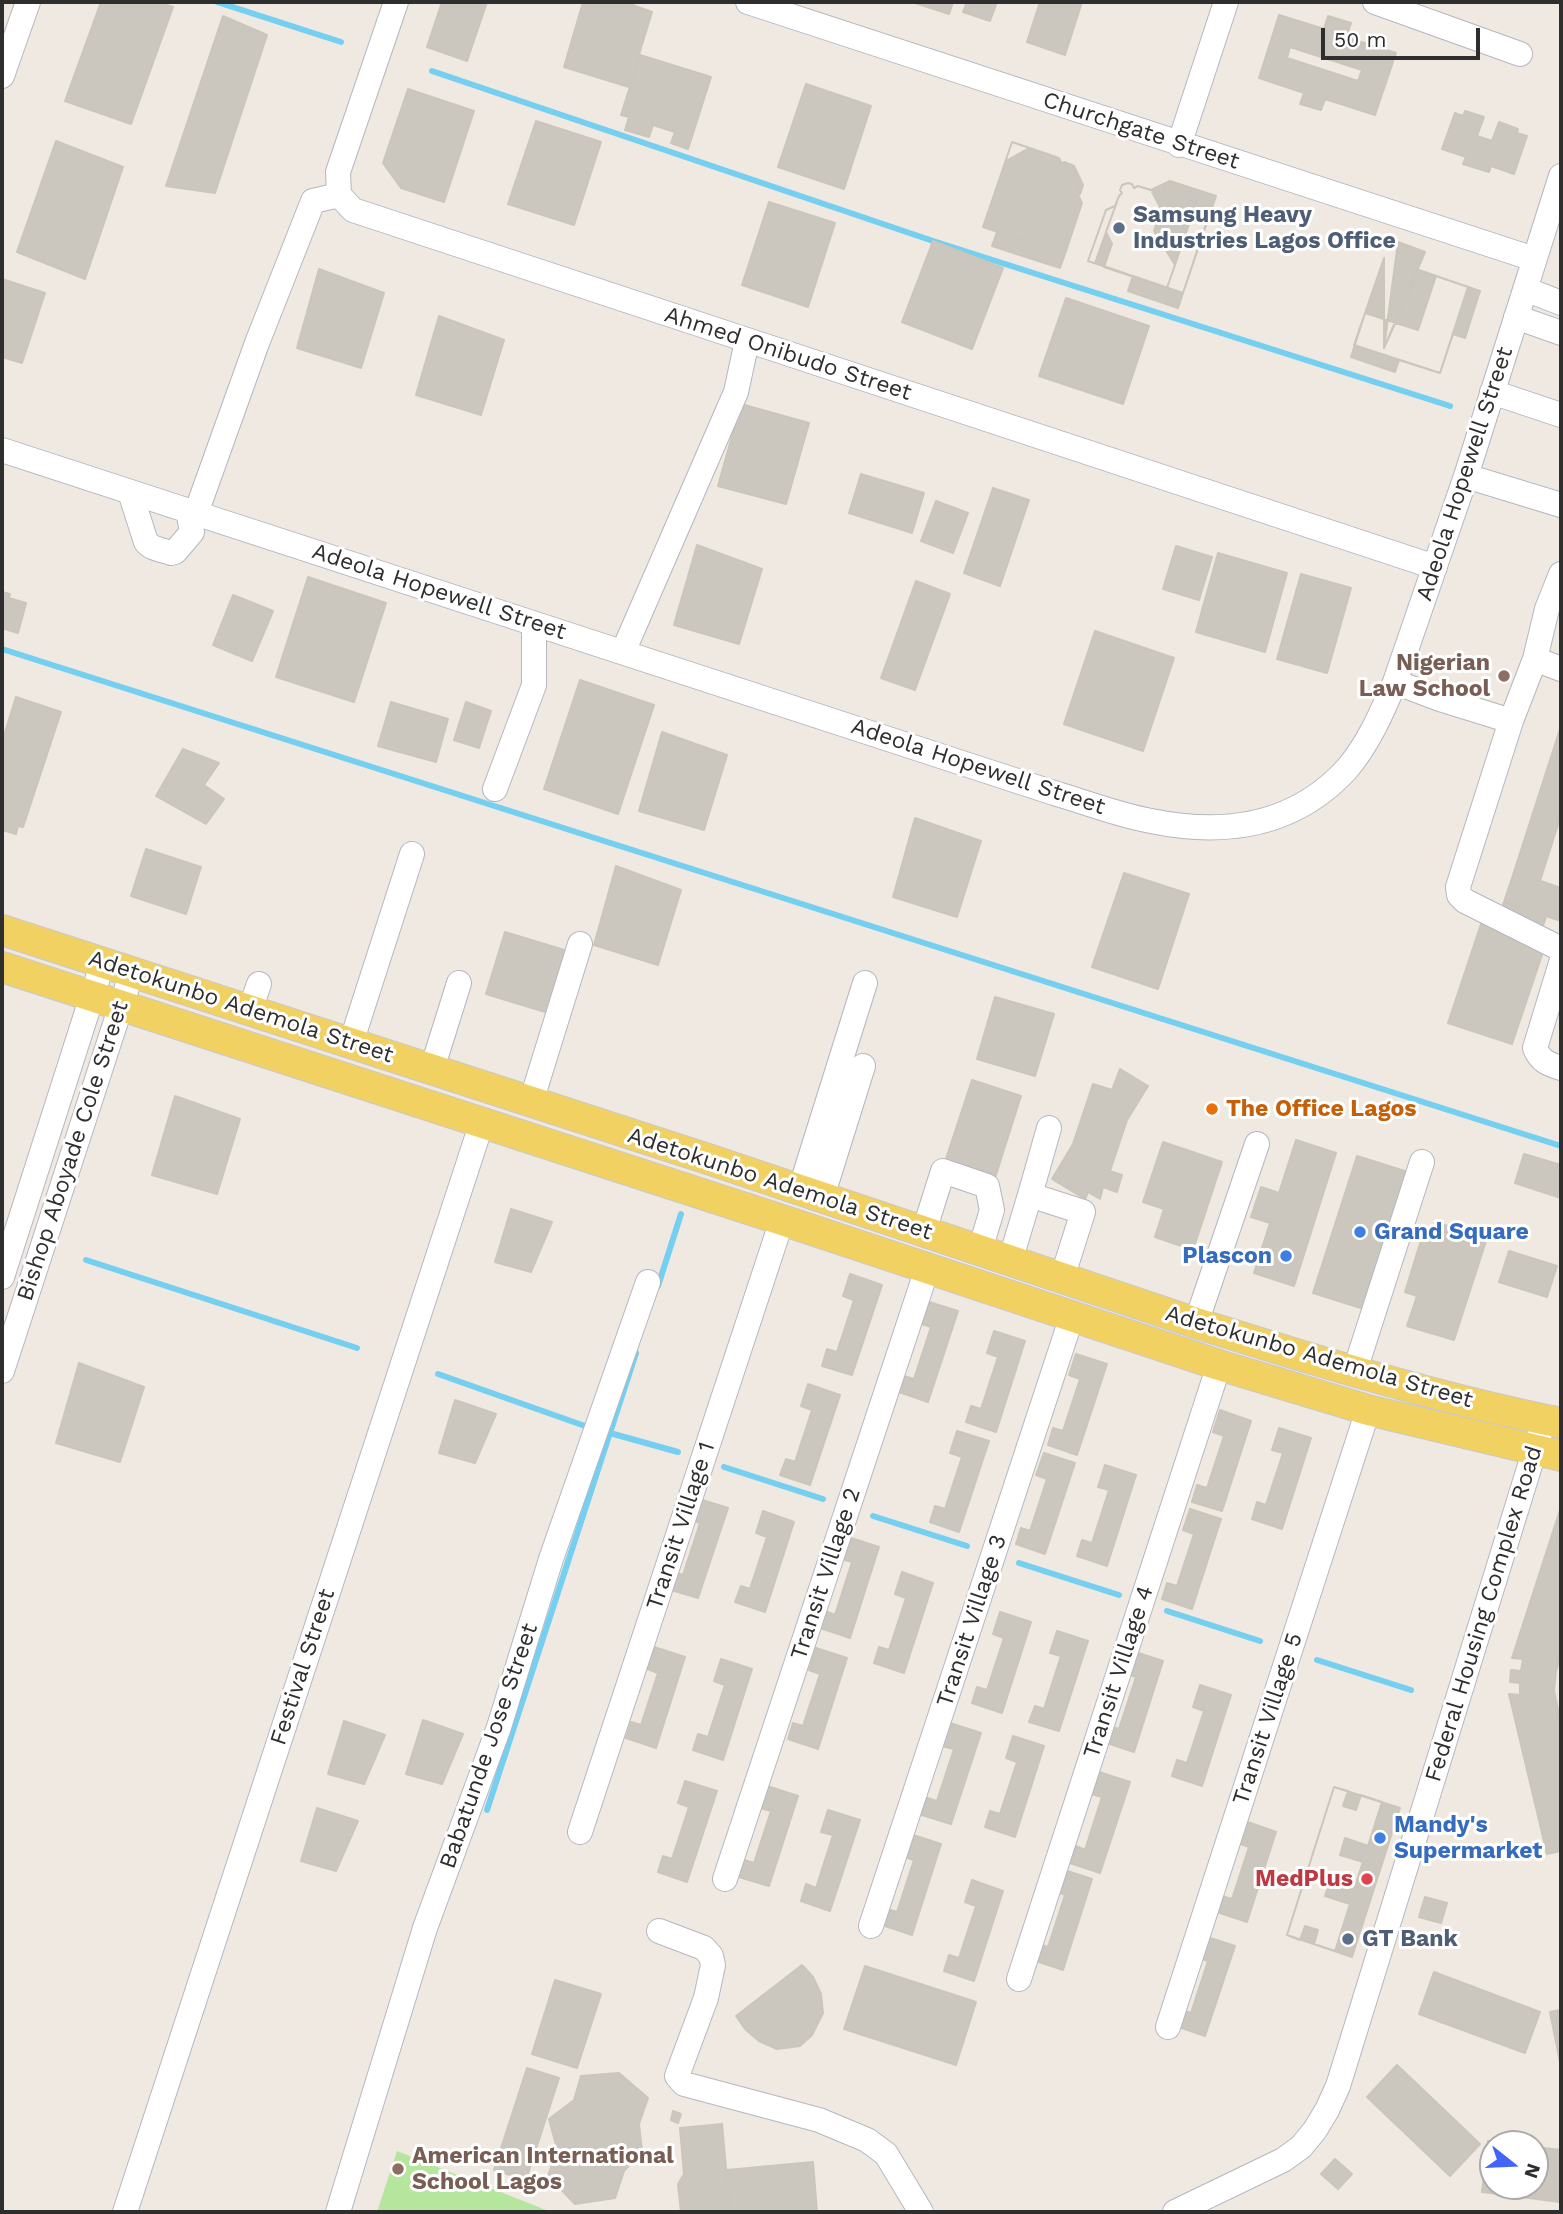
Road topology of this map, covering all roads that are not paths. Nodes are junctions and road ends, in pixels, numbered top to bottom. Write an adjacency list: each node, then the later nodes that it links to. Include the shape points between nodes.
1 (28, 2): 7 (street)
2 (396, 2): 10 (street, via 338,172)
3 (748, 2): 8 (street, Churchgate Street)
4 (1226, 2): 8 (street)
5 (1375, 2): 6 (street)
6 (1520, 54)
7 (2, 76)
8 (1179, 145): 11 (street, Churchgate Street)
9 (1561, 176): 11 (street, Adeola Hopewell Street)
10 (339, 195): 16 (street, Ahmed Onibudo Street, via 353,210); 23 (street, via 313,201)
11 (1534, 260): 12 (street, Adeola Hopewell Street)
12 (1525, 289): 13 (street); 14 (street, Adeola Hopewell Street)
13 (1561, 303)
14 (1516, 317): 15 (street); 17 (street, Adeola Hopewell Street)
15 (1561, 333)
16 (747, 341): 24 (street, Ahmed Onibudo Street); 28 (street, via 736,392)
17 (1492, 392): 18 (street); 20 (street, Adeola Hopewell Street)
18 (1561, 415)
19 (2, 450): 21 (street, Adeola Hopewell Street)
20 (1466, 476): 22 (street); 24 (street, Adeola Hopewell Street)
21 (130, 492): 23 (street, Adeola Hopewell Street); 23 (street, via 146,542 172,553 192,532)
22 (1561, 505)
23 (192, 512): 27 (street, Adeola Hopewell Street)
24 (1435, 567): 31 (street, Adeola Hopewell Street)
25 (1561, 574): 26 (street)
26 (1554, 612): 29 (street)
27 (534, 624): 28 (street, Adeola Hopewell Street); 33 (street, via 534,685)
28 (622, 652): 31 (street, Adeola Hopewell Street, via 1054,793 1150,821 1206,829 1257,824 1313,800 1366,743)
29 (1535, 659): 30 (street); 32 (street)
30 (1561, 669)
31 (1395, 682): 32 (street)
32 (1511, 720): 37 (street, via 1459,895)
33 (495, 789)
34 (412, 854): 46 (street)
35 (2, 930): 38 (main road, Adetokunbo Ademola Street)
36 (580, 944): 50 (street)
37 (1561, 952)
38 (103, 962): 41 (main road, Adetokunbo Ademola Street); 44 (street, Bishop Aboyade Cole Street)
39 (1561, 963): 48 (street, via 1535,1048 1546,1063)
40 (2, 967): 44 (main road, Adetokunbo Ademola Street)
41 (132, 972): 45 (street, Bishop Aboyade Cole Street); 46 (main road, Adetokunbo Ademola Street, via 255,997)
42 (459, 983): 49 (street)
43 (865, 983): 55 (street)
44 (92, 996): 45 (main road, Adetokunbo Ademola Street); 62 (street, Bishop Aboyade Cole Street)
45 (121, 1006): 51 (main road, Adetokunbo Ademola Street); 69 (street, Bishop Aboyade Cole Street)
46 (351, 1043): 49 (main road, Adetokunbo Ademola Street)
47 (863, 1066): 55 (street)
48 (1561, 1068)
49 (432, 1069): 50 (main road, Adetokunbo Ademola Street)
50 (531, 1102): 55 (main road, Adetokunbo Ademola Street)
51 (482, 1122): 57 (main road, Adetokunbo Ademola Street); 79 (street, Festival Street)
52 (1049, 1128): 56 (street)
53 (1257, 1144): 66 (street)
54 (1422, 1162): 68 (street)
55 (811, 1194): 58 (main road, Adetokunbo Ademola Street)
56 (1030, 1195): 60 (street); 63 (street, via 1083,1212)
57 (782, 1220): 61 (main road, Adetokunbo Ademola Street); 73 (street, Transit Village 1)
58 (924, 1231): 59 (main road, Adetokunbo Ademola Street); 59 (street, via 943,1171 987,1186 992,1210)
59 (980, 1250): 60 (main road, Adetokunbo Ademola Street)
60 (1010, 1261): 63 (main road, Adetokunbo Ademola Street)
61 (927, 1269): 65 (main road, Adetokunbo Ademola Street); 74 (street, Transit Village 2)
62 (2, 1278)
63 (1062, 1278): 66 (main road, Adetokunbo Ademola Street)
64 (648, 1282): 80 (street, Babatunde Jose Street, via 551,1559 499,1727 425,1928)
65 (1072, 1316): 67 (main road, Adetokunbo Ademola Street); 75 (street, Transit Village 3)
66 (1196, 1323): 68 (main road, Adetokunbo Ademola Street)
67 (1219, 1365): 70 (main road, Adetokunbo Ademola Street); 77 (street, Transit Village 4)
68 (1355, 1370): 71 (main road, Adetokunbo Ademola Street)
69 (2, 1371)
70 (1368, 1410): 72 (main road, Adetokunbo Ademola Street); 78 (street, Transit Village 5)
71 (1553, 1421): 72 (street, Federal Housing Complex Road)
72 (1548, 1453): 82 (street, Federal Housing Complex Road, via 1327,2110 1301,2147 1283,2160)
73 (580, 1832)
74 (725, 1879)
75 (871, 1926)
76 (659, 1931): 81 (street, via 704,1948 713,1965 706,1998 677,2076 680,2081 819,2120 867,2140 887,2154)
77 (1018, 1979)
78 (1168, 2027)
79 (125, 2212)
80 (338, 2212)
81 (921, 2212)
82 (1175, 2212)

